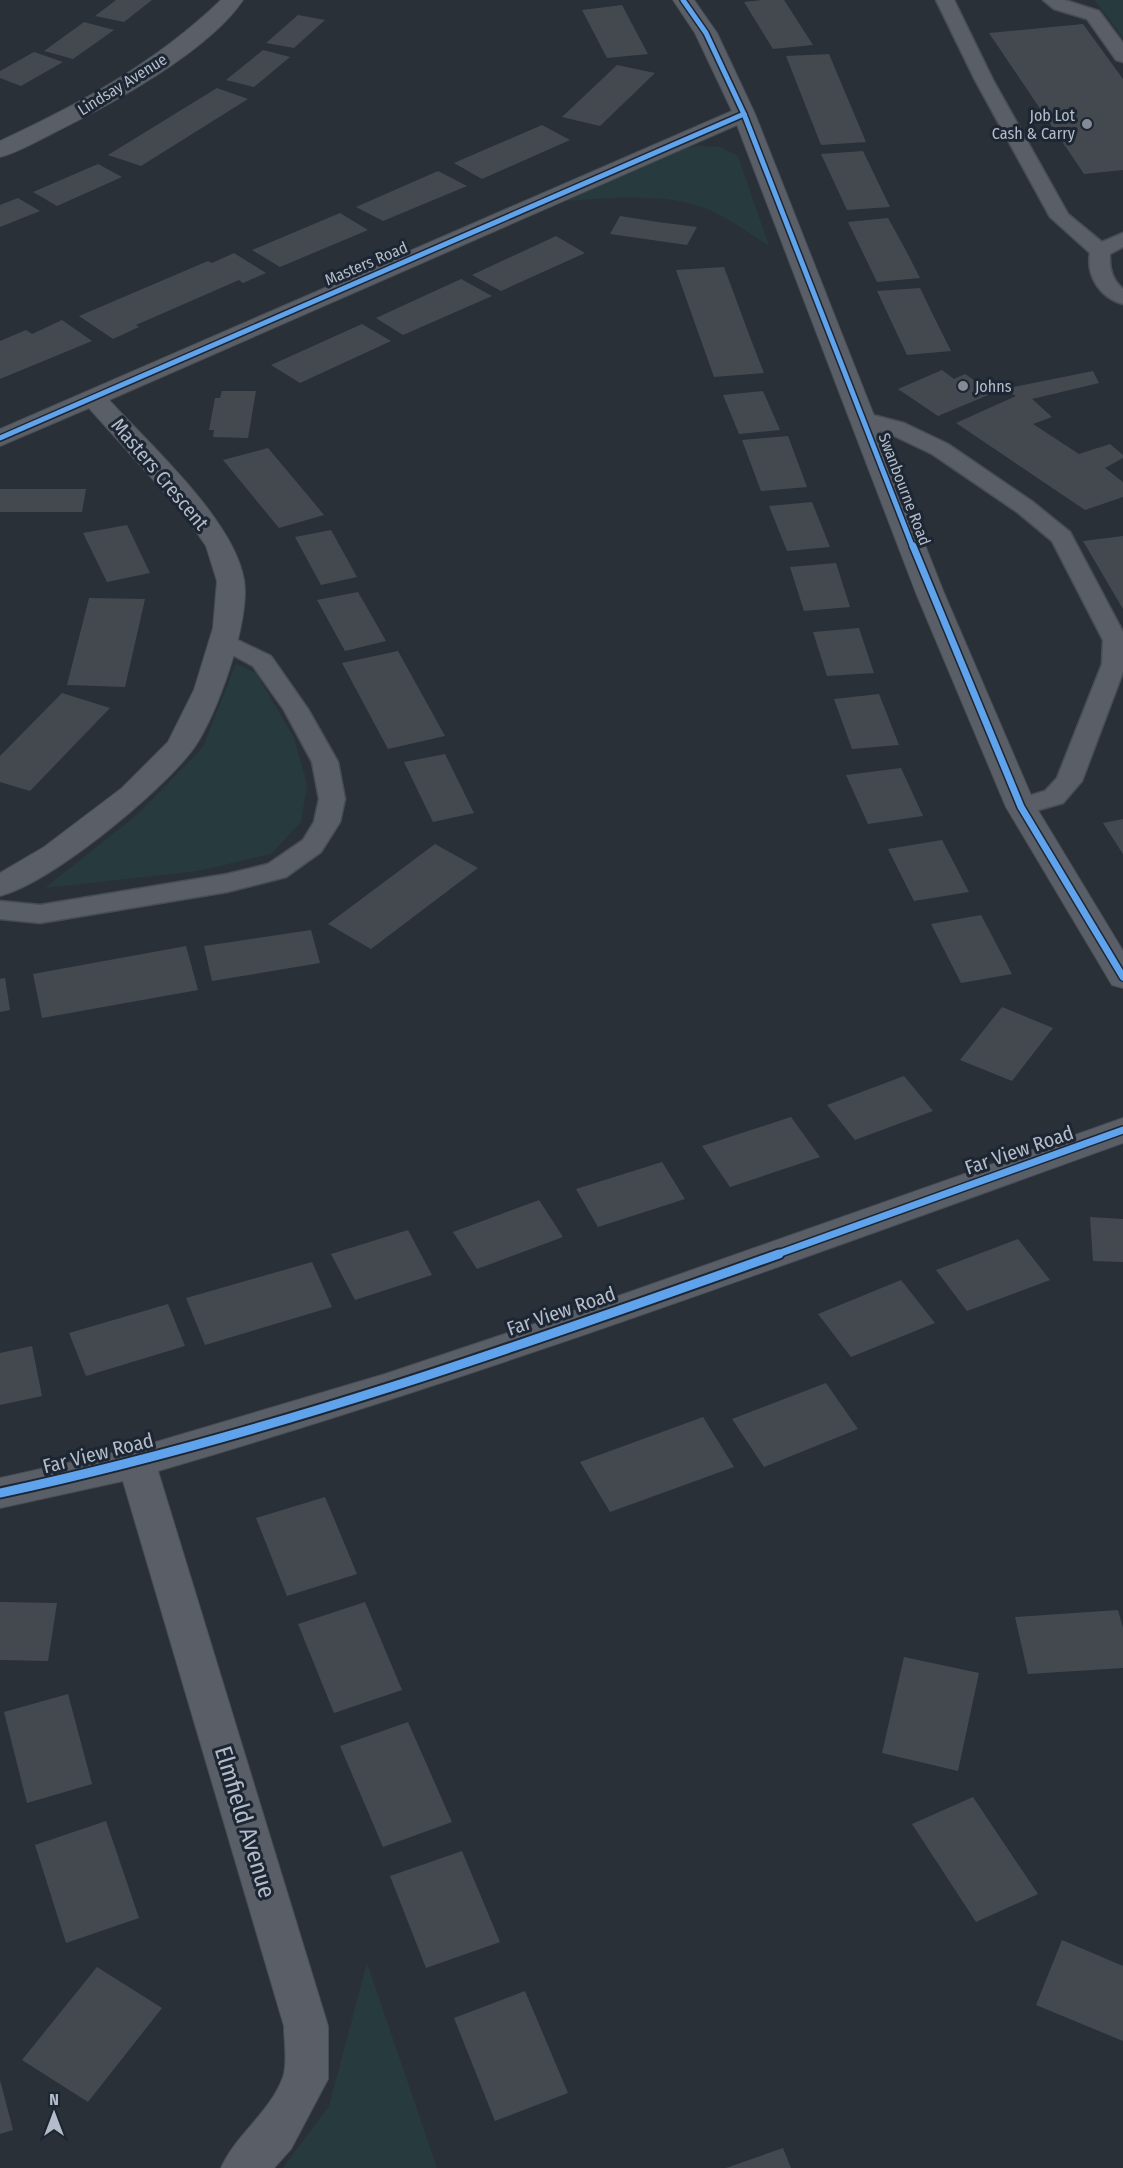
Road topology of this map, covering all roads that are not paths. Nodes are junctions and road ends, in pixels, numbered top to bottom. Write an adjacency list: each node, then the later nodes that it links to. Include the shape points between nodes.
1 (233, 0): 7 (street, Lindsay Avenue, via 209,26 147,71 82,111)
2 (683, 0): 6 (street, Swanbourne Road, via 706,33)
3 (945, 0): 9 (lane, via 1060,218)
4 (1052, 0): 5 (lane, via 1093,15)
5 (1123, 56)
6 (744, 114): 11 (street, Masters Road); 12 (street, Swanbourne Road)
7 (0, 150)
8 (1123, 239): 9 (lane)
9 (1100, 251): 10 (lane, via 1097,264 1103,281)
10 (1123, 298)
11 (93, 397): 13 (street, Masters Road); 14 (street, Masters Crescent, via 194,510 219,546 231,580)
12 (865, 420): 15 (street, Swanbourne Road, via 930,592); 15 (lane, via 896,428 940,449 1062,537 1115,640 1114,663 1069,780 1054,797)
13 (0, 438)
14 (223, 640): 16 (street, Masters Crescent, via 208,690 180,746 133,795 55,854); 17 (lane, via 262,661 296,709 325,762 332,799 327,822 312,846 277,871 227,883 40,914)
15 (1021, 807): 18 (street, Swanbourne Road)
16 (0, 886)
17 (0, 910)
18 (1123, 977)
19 (1123, 1130): 20 (street, Far View Road, via 532,1339 353,1399)
20 (136, 1462): 21 (street, Far View Road); 22 (street, Elmfield Avenue, via 306,2026 306,2079 275,2134)
21 (0, 1493)
22 (244, 2168)

